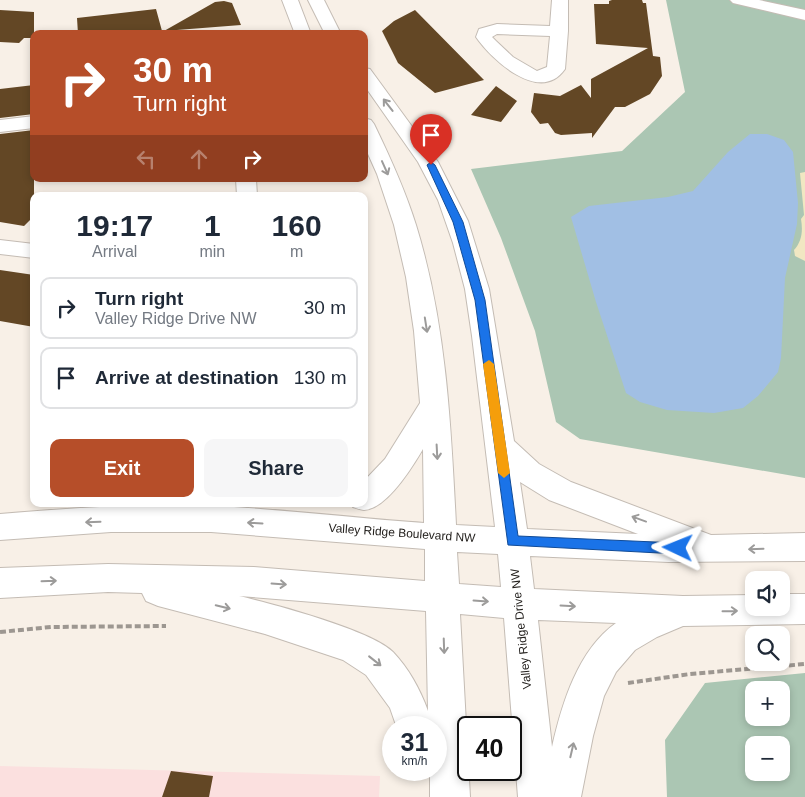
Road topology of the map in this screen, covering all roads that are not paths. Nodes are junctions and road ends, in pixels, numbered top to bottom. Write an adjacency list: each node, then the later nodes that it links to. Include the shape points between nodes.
1 (290, 0): 6 (street)
2 (316, 0): 7 (street)
3 (560, 0): 8 (street)
4 (738, 0): 5 (street)
5 (805, 15)
6 (301, 30)
7 (331, 30)
8 (560, 31)
9 (368, 79): 13 (street, Valley Ridge Drive NW, one-way to 9)
10 (30, 122): 11 (street)
11 (0, 126)
12 (368, 136): 13 (street)
13 (413, 137): 18 (street, Valley Ridge Drive NW, via 444,190 458,222 480,300)
14 (368, 138): 17 (street, one-way to 17, via 390,180 410,240 430,348)
15 (0, 248): 16 (street)
16 (30, 251)
17 (434, 404): 19 (street, via 393,470); 23 (street, one-way to 23)
18 (501, 446): 24 (street, Valley Ridge Drive NW); 26 (street, one-way to 18, via 560,491 528,472)
19 (368, 495)
20 (350, 507): 21 (street)
21 (304, 525): 22 (street, Valley Ridge Boulevard NW, one-way to 22, via 179,518); 23 (street, Valley Ridge Boulevard NW)
22 (0, 527)
23 (440, 537): 24 (street, Valley Ridge Boulevard NW); 29 (street)
24 (512, 541): 26 (street, Valley Ridge Boulevard NW); 30 (street, Valley Ridge Drive NW)
25 (805, 547): 26 (street, Valley Ridge Boulevard NW, one-way to 26)
26 (717, 550)
27 (108, 578): 28 (street, one-way to 27); 29 (street, one-way to 29, via 254,582); 33 (street, one-way to 33, via 265,618 353,647 379,663 405,698)
28 (0, 583)
29 (442, 598): 30 (street, one-way to 30); 36 (street, one-way to 36)
30 (519, 604): 32 (street, one-way to 32); 37 (street, Valley Ridge Drive NW)
31 (805, 610): 32 (street, one-way to 31)
32 (683, 611): 38 (street, one-way to 32, via 582,706 594,676 618,643 651,623)
33 (412, 716)
34 (435, 781): 35 (street)
35 (441, 797)
36 (450, 797)
37 (538, 797)
38 (560, 797)

